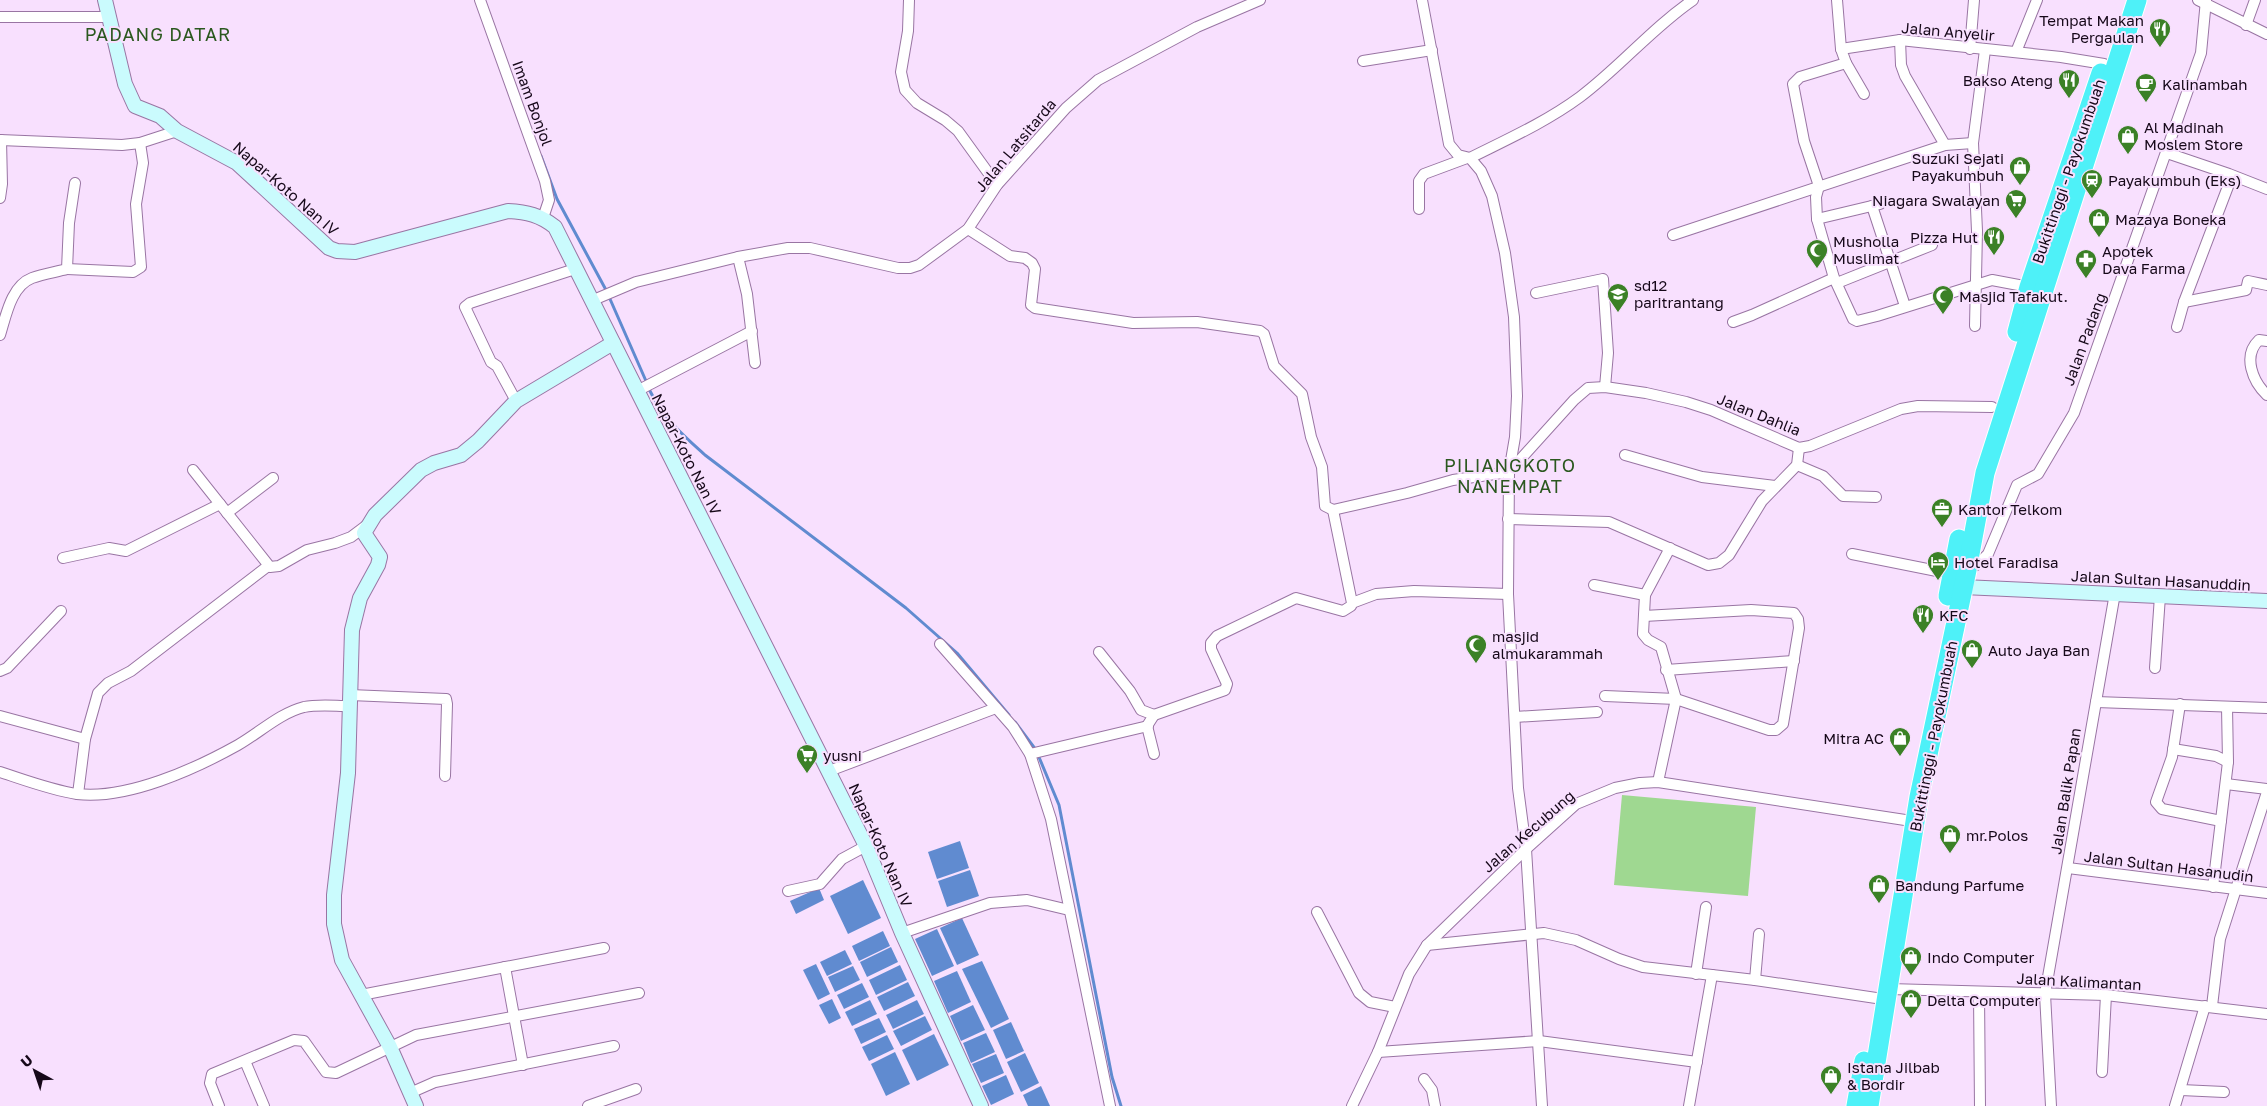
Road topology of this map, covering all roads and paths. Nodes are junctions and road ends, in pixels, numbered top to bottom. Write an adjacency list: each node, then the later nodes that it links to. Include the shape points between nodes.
1 (105, 0): 14 (street)
2 (480, 0): 43 (street, Imam Bonjol, via 545,181 549,200)
3 (909, 0): 38 (street, via 902,72 906,90 917,103 958,132)
4 (1260, 0): 38 (street, Jalan Latsitarda, via 1197,28 1098,80 1066,108)
5 (1422, 0): 21 (street)
6 (1693, 0): 35 (street, via 1582,96 1544,122)
7 (1837, 0): 19 (street)
8 (1974, 0): 20 (street)
9 (2037, 0): 23 (street)
10 (2124, 0): 26 (highway, Bukittinggi - Payokumbuah)
11 (2137, 0): 28 (highway, Bukittinggi - Payokumbuah)
12 (2255, 0): 16 (street)
13 (2203, 1): 16 (street); 34 (street, Jalan Padang, via 2201,52)
14 (109, 17): 15 (street); 29 (street, Napar-Koto Nan IV, via 134,106 160,116)
15 (0, 18)
16 (2246, 25): 17 (street)
17 (2267, 34)
18 (1900, 40): 19 (street, Jalan Anyelir); 20 (street, Jalan Anyelir); 33 (street, via 1905,76)
19 (1841, 49): 25 (street)
20 (1970, 49): 22 (street, Jalan Anyelir)
21 (1432, 50): 24 (street); 35 (street, via 1449,144 1458,155)
22 (1986, 50): 23 (street, Jalan Anyelir); 32 (street)
23 (2016, 52): 26 (street, Jalan Anyelir)
24 (1363, 61)
25 (1846, 63): 27 (street); 39 (street, via 1800,77 1793,84 1804,141)
26 (2104, 64): 28 (highway, Bukittinggi - Payokumbuah)
27 (1864, 94)
28 (2098, 101): 55 (highway, Bukittinggi - Payokumbuah); 90 (highway, Bukittinggi - Payokumbuah, via 1985,473)
29 (177, 131): 31 (street); 43 (street, Napar-Koto Nan IV, via 237,163 322,243 338,251 355,252 508,211)
30 (0, 140): 31 (street, via 54,144); 41 (street)
31 (140, 143): 51 (street, via 143,163 136,204 141,267 133,272)
32 (1973, 143): 33 (street); 54 (street)
33 (1945, 145): 39 (street)
34 (2166, 153): 36 (street); 90 (street, Jalan Padang, via 2074,413 2038,474 2017,485 1988,554)
35 (1468, 158): 42 (street, via 1424,174 1419,181); 77 (street, via 1481,171 1492,196 1511,290 1517,396)
36 (2232, 176): 40 (street); 58 (street)
37 (75, 183): 51 (street)
38 (997, 185): 45 (street, Jalan Latsitarda)
39 (1819, 186): 44 (street); 46 (street)
40 (2267, 189)
41 (0, 198)
42 (1419, 209)
43 (543, 218): 50 (street, Napar-Koto Nan IV, via 555,227)
44 (1817, 219): 49 (street, via 1876,205); 52 (street)
45 (973, 233): 48 (street, Jalan Latsitarda, via 910,268 810,248 781,248); 82 (street, via 1010,256 1025,258 1032,263 1035,269 1031,305 1035,308 1133,323 1225,325 1264,334 1274,366 1302,394 1311,437 1322,467 1325,506)
46 (1673, 235)
47 (1932, 245): 49 (street)
48 (738, 257): 57 (street, Jalan Latsitarda, via 636,282); 63 (street)
49 (1891, 261): 52 (street); 59 (street)
50 (575, 268): 57 (street, Napar-Koto Nan IV); 71 (street, via 466,306 491,362)
51 (67, 269): 64 (street, via 30,279 8,306)
52 (1836, 280): 59 (street, via 1850,316 1857,321); 60 (street)
53 (2267, 285): 58 (street, via 2248,281 2246,290)
54 (1976, 286): 55 (street, via 1992,280); 59 (street); 61 (street)
55 (2029, 287): 72 (highway, Bukittinggi - Payokumbuah)
56 (1536, 293): 68 (street, via 1603,278 1608,353)
57 (591, 301): 66 (street, Napar-Koto Nan IV)
58 (2184, 302): 62 (street)
59 (1905, 306)
60 (1733, 322)
61 (1975, 326)
62 (2178, 327)
63 (752, 331): 67 (street); 69 (street)
64 (0, 335)
65 (2267, 341): 70 (street, via 2256,342 2251,367 2257,386)
66 (613, 343): 69 (street, Napar-Koto Nan IV); 71 (street)
67 (754, 363)
68 (1604, 387): 73 (street, Jalan Dahlia, via 1686,402); 77 (street, Jalan Dahlia, via 1588,388 1574,400)
69 (637, 391): 124 (street, Napar-Koto Nan IV)
70 (2267, 395)
71 (516, 401): 85 (street, via 466,452 457,458 428,466 381,509)
72 (1992, 407): 73 (street, Jalan Dahlia, via 1918,406 1902,409); 90 (highway, Bukittinggi - Payokumbuah, via 1973,470)
73 (1799, 448): 75 (street)
74 (1625, 454): 79 (street, via 1702,477)
75 (1797, 465): 79 (street); 80 (street, via 1823,476 1843,496)
76 (193, 470): 81 (street)
77 (1509, 472): 82 (street, via 1453,480); 84 (street)
78 (273, 478): 83 (street)
79 (1775, 486): 86 (street, via 1729,555 1720,563 1708,565)
80 (1876, 496)
81 (220, 504): 83 (street); 88 (street, via 126,551 109,548)
82 (1333, 510): 97 (street)
83 (227, 513): 89 (street)
84 (1508, 519): 86 (street, via 1609,522); 93 (street)
85 (367, 528): 89 (street, via 335,543 307,550 279,566); 108 (street, via 380,557 355,612)
86 (1670, 548): 94 (street)
87 (1852, 554): 90 (street)
88 (63, 558)
89 (268, 566): 119 (street, via 131,671 101,687)
90 (1961, 577): 92 (street, Jalan Sultan Hasanuddin); 131 (highway, Bukittinggi - Payokumbuah); 140 (highway, Bukittinggi - Payokumbuah)
91 (1594, 585): 94 (street)
92 (2115, 593): 95 (street, Jalan Sultan Hasanuddin); 109 (street, Jalan Balik Papan)
93 (1508, 594): 97 (street, via 1414,591 1376,594); 117 (street)
94 (1645, 595): 99 (street)
95 (2160, 596): 96 (street, Jalan Sultan Hasanuddin); 103 (street)
96 (2267, 601)
97 (1352, 603): 115 (street, via 1343,611 1302,598 1290,599 1217,636 1210,649 1227,684 1225,690)
98 (61, 611): 105 (street, via 7,668)
99 (1644, 616): 102 (street, via 1751,610 1794,613 1799,624); 104 (street, via 1643,634 1661,647)
100 (940, 644): 112 (street)
101 (1099, 652): 115 (street, via 1141,710)
102 (1794, 661): 104 (street); 107 (street, via 1783,724 1776,730)
103 (2155, 668)
104 (1666, 670): 107 (street)
105 (0, 671)
106 (1604, 696): 107 (street)
107 (1676, 699): 127 (street)
108 (349, 700): 126 (street, via 446,699); 130 (street, via 291,712 238,744 168,777 114,792); 157 (street, via 348,773 334,895 334,924 342,960)
109 (2096, 702): 110 (street); 135 (street, Jalan Balik Papan)
110 (2180, 704): 111 (street); 120 (street)
111 (2227, 707): 113 (street); 123 (street)
112 (996, 708): 121 (street); 124 (street)
113 (2267, 708)
114 (1597, 712): 117 (street)
115 (1154, 715): 118 (street)
116 (0, 716): 119 (street)
117 (1515, 717): 134 (street, via 1518,788)
118 (1148, 726): 121 (street); 122 (street)
119 (85, 739): 130 (street)
120 (2173, 749): 123 (street, via 2216,756); 132 (street, via 2156,798 2158,805 2162,809)
121 (1035, 753): 142 (street)
122 (1154, 754)
123 (2228, 762): 128 (street)
124 (829, 771): 133 (street, Napar-Koto Nan IV)
125 (0, 772): 130 (street)
126 (445, 776)
127 (1658, 782): 131 (street, Jalan Kecubung); 134 (street, Jalan Kecubung, via 1615,788 1588,798 1576,804)
128 (2226, 784): 129 (street); 132 (street)
129 (2267, 790): 137 (street)
130 (78, 794)
131 (1905, 820): 140 (highway, Bukittinggi - Payokumbuah)
132 (2221, 821): 136 (street)
133 (866, 846): 138 (street, via 842,859 820,884); 144 (street, Napar-Koto Nan IV)
134 (1526, 848): 145 (street); 147 (street, Jalan Kecubung)
135 (2068, 868): 136 (street, Jalan Sultan Hasanudin); 156 (street, Jalan Balik Papan)
136 (2213, 887): 137 (street, Jalan Sultan Hasanudin)
137 (2235, 890): 139 (street, Jalan Sultan Hasanudin); 159 (street, via 2220,939)
138 (788, 891)
139 (2267, 894)
140 (1897, 897): 155 (highway, Bukittinggi - Payokumbuah)
141 (1706, 907): 150 (street)
142 (1069, 910): 144 (street, via 1027,900 990,903); 180 (street)
143 (1316, 912): 160 (street, via 1360,993 1370,1002)
144 (902, 933): 179 (street, Napar-Koto Nan IV)
145 (1531, 934): 147 (street, Jalan Kalimantan); 150 (street, Jalan Kalimantan, via 1576,940 1642,967); 163 (street)
146 (1759, 934): 152 (street)
147 (1428, 945): 160 (street, Jalan Kecubung, via 1409,974)
148 (604, 948): 149 (street)
149 (505, 967): 157 (street); 162 (street)
150 (1696, 974): 151 (street, Jalan Kalimantan)
151 (1712, 975): 152 (street, Jalan Kalimantan); 168 (street)
152 (1755, 980): 155 (street, Jalan Kalimantan)
153 (640, 993): 162 (street)
154 (1979, 993): 155 (street, Jalan Kalimantan); 156 (street, Jalan Kalimantan); 187 (street)
155 (1883, 994): 185 (highway, Bukittinggi - Payokumbuah); 186 (highway, Bukittinggi - Payokumbuah)
156 (2045, 994): 158 (street, Jalan Kalimantan); 188 (street, Jalan Balik Papan)
157 (361, 995): 165 (street)
158 (2106, 995): 159 (street, Jalan Kalimantan); 170 (street)
159 (2209, 1006): 161 (street, Jalan Kalimantan); 173 (street)
160 (1395, 1007): 166 (street, Jalan Kecubung)
161 (2267, 1014)
162 (515, 1016): 165 (street, via 416,1035); 169 (street)
163 (1539, 1041): 166 (street); 168 (street); 183 (street)
164 (614, 1046): 169 (street)
165 (390, 1047): 167 (street, via 336,1073 326,1072 300,1040); 175 (street)
166 (1378, 1052): 181 (street, Jalan Kecubung)
167 (245, 1060): 176 (street, via 209,1078); 177 (street)
168 (1697, 1062): 184 (street)
169 (523, 1065): 175 (street, via 435,1082)
170 (2102, 1072)
171 (1424, 1079): 182 (street, via 1432,1090)
172 (636, 1088): 178 (street)
173 (2181, 1090): 174 (street); 189 (street)
174 (2224, 1092)
175 (414, 1103)
176 (219, 1106)
177 (264, 1106)
178 (588, 1106)
179 (981, 1106)
180 (1110, 1106)
181 (1352, 1106)
182 (1435, 1106)
183 (1542, 1106)
184 (1689, 1106)
185 (1856, 1106)
186 (1869, 1106)
187 (1980, 1106)
188 (2051, 1106)
189 (2175, 1106)

